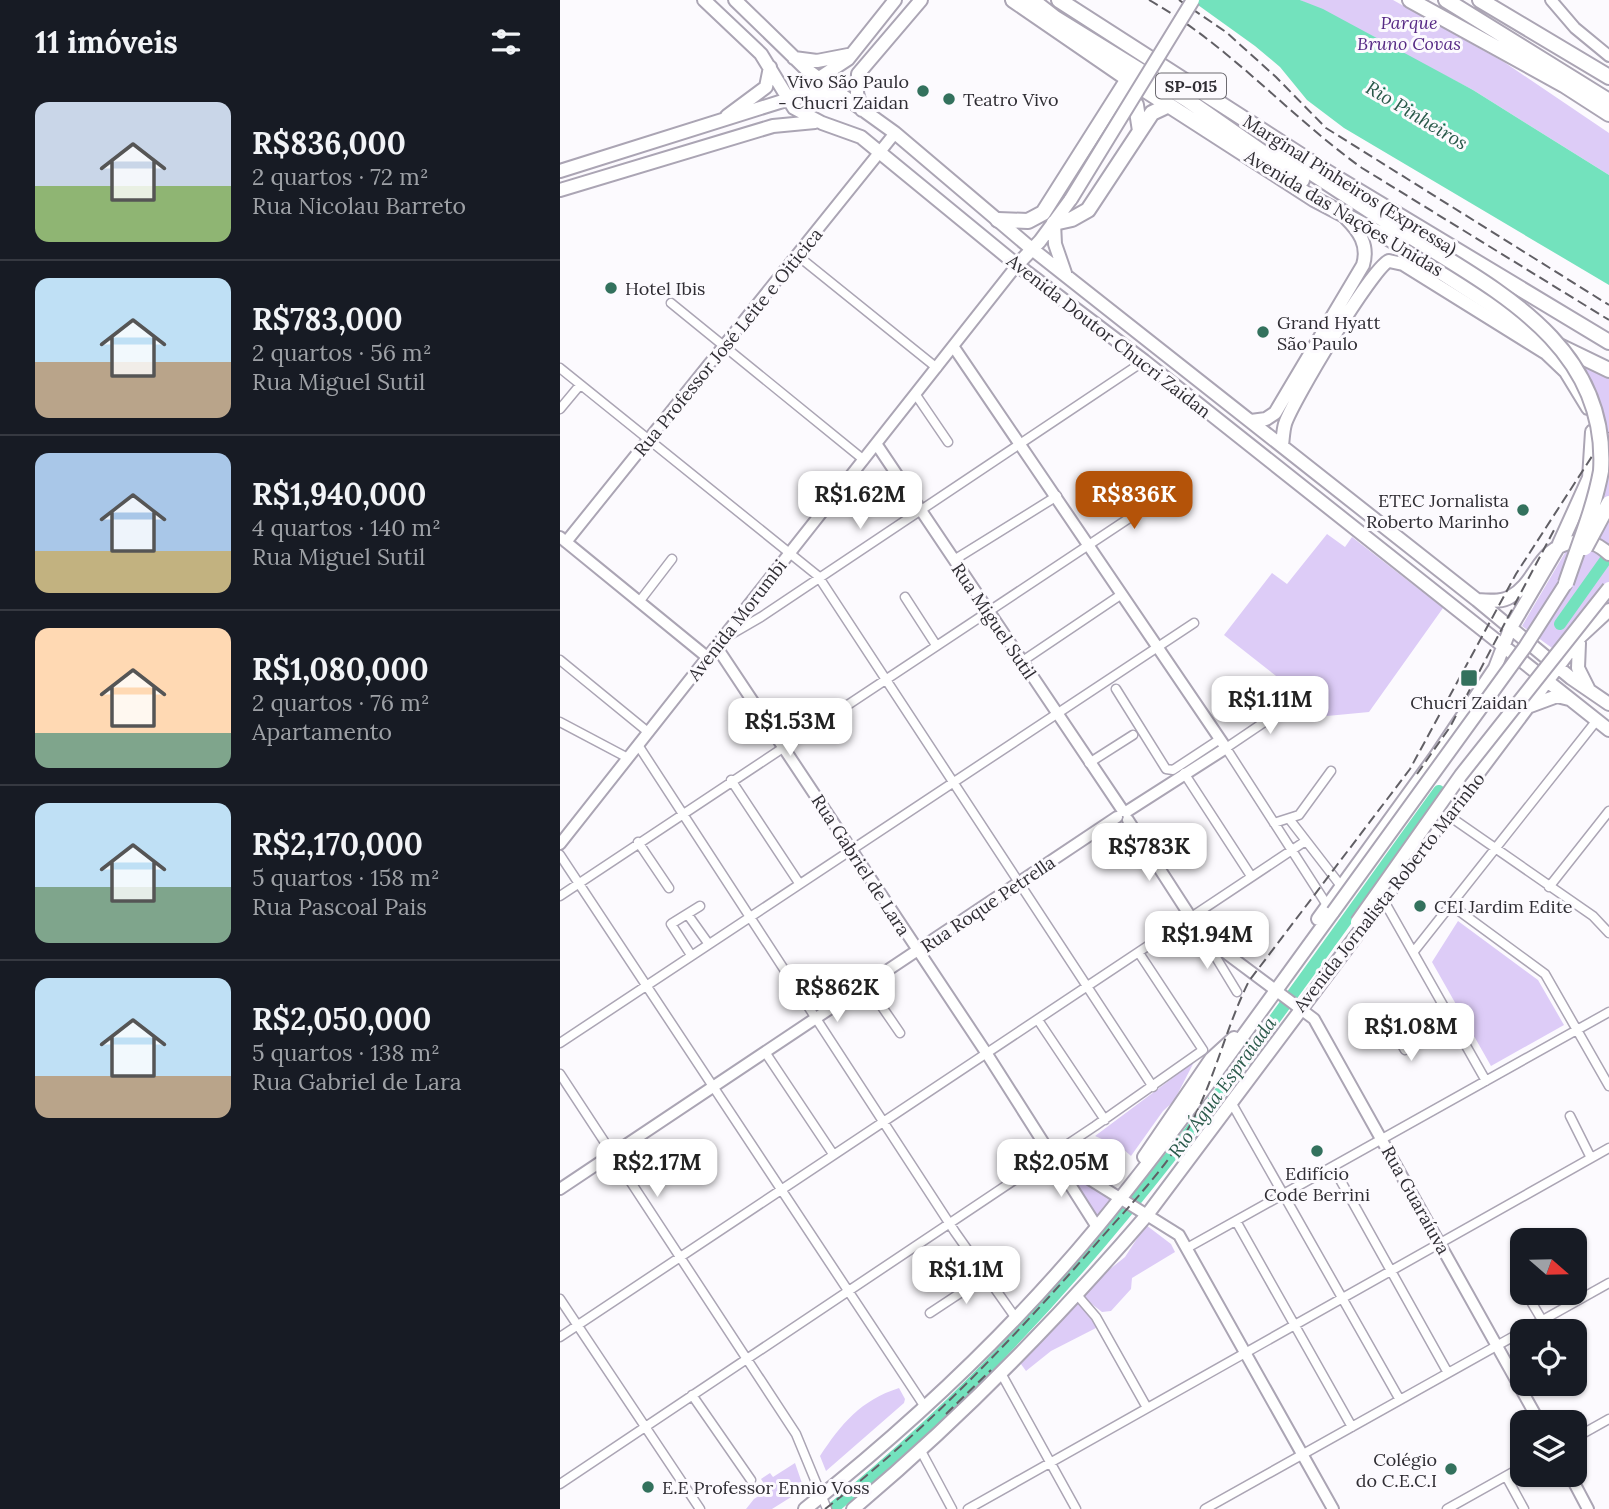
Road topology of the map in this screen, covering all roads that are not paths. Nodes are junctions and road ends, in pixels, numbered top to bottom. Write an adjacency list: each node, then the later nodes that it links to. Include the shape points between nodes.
1 (704, 0): 16 (main road)
2 (735, 0): 15 (main road, Avenida Doutor Chucri Zaidan)
3 (895, 0): 13 (main road)
4 (921, 0): 17 (main road)
5 (1013, 0): 20 (highway, Avenida das Nações Unidas)
6 (1032, 0): 40 (highway, via 1272,159)
7 (1059, 0): 28 (highway, Marginal Pinheiros (Expressa) / SP-015)
8 (1193, 0): 39 (main road, Avenida Morumbi, bridge)
9 (1410, 0): 27 (highway)
10 (1446, 0): 24 (highway)
11 (1480, 0): 18 (highway)
12 (1551, 0): 14 (street)
13 (853, 52): 15 (main road, via 817,61); 17 (main road, via 847,75); 19 (main road)
14 (1609, 56)
15 (794, 57): 19 (main road, Avenida Doutor Chucri Zaidan)
16 (770, 67): 22 (main road); 29 (main road, via 766,87)
17 (858, 74): 26 (main road)
18 (1606, 78)
19 (820, 79): 22 (main road); 23 (main road, Avenida Doutor Chucri Zaidan)
20 (1128, 79): 21 (highway); 25 (highway, Avenida das Nações Unidas)
21 (1118, 98): 31 (highway, via 1136,104); 38 (highway, via 1043,214 1028,221)
22 (786, 100): 23 (main road, via 827,93); 29 (main road); 30 (main road, Avenida Doutor Chucri Zaidan)
23 (849, 101): 26 (main road, Avenida Doutor Chucri Zaidan)
24 (1609, 101)
25 (1169, 105): 31 (highway, via 1152,113); 37 (highway, Avenida das Nações Unidas)
26 (862, 110): 32 (main road, Avenida Doutor Chucri Zaidan)
27 (1609, 114)
28 (1244, 119): 40 (highway, via 1294,163); 49 (highway, Marginal Pinheiros (Expressa) / SP-015)
29 (719, 123): 34 (main road)
30 (822, 123): 33 (main road, Avenida Doutor Chucri Zaidan, via 848,130); 35 (main road, via 773,126)
31 (1140, 131): 39 (highway, via 1088,209)
32 (895, 133): 33 (street, Rua Professor José Leite e Oiticica); 38 (main road, Avenida Doutor Chucri Zaidan)
33 (880, 151): 43 (street, Rua Professor José Leite e Oiticica); 45 (main road, Avenida Doutor Chucri Zaidan)
34 (561, 169): 35 (street)
35 (580, 184): 36 (main road)
36 (560, 190)
37 (1344, 216): 40 (highway, Avenida das Nações Unidas); 42 (main road, via 1357,230)
38 (998, 220): 41 (main road, Avenida Doutor Chucri Zaidan)
39 (1054, 223): 41 (main road, Avenida Morumbi); 46 (main road)
40 (1401, 236): 48 (highway, Avenida das Nações Unidas); 81 (highway, bridge, via 1538,317 1565,344 1587,378 1599,415 1601,469)
41 (1033, 249): 45 (main road, Avenida Morumbi); 46 (main road, Avenida Doutor Chucri Zaidan)
42 (1366, 254): 44 (main road, via 1376,254); 60 (main road)
43 (798, 256): 51 (street, Rua Professor José Leite e Oiticica); 54 (street)
44 (1384, 262): 59 (main road, via 1403,264 1546,353 1566,372); 62 (main road)
45 (1017, 265): 50 (street, Avenida Morumbi); 52 (main road, Avenida Doutor Chucri Zaidan)
46 (1065, 274): 61 (main road, Avenida Doutor Chucri Zaidan)
47 (671, 303): 51 (street)
48 (1543, 338): 55 (highway, Avenida das Nações Unidas); 59 (highway, via 1574,370)
49 (1609, 342)
50 (953, 346): 54 (street, Avenida Morumbi); 65 (street)
51 (724, 347): 63 (street, Rua Professor José Leite e Oiticica); 68 (street)
52 (1144, 361): 65 (street); 92 (main road, Avenida Doutor Chucri Zaidan)
53 (560, 368): 56 (street)
54 (937, 368): 57 (street, Avenida Morumbi)
55 (1609, 370)
56 (580, 385): 58 (street); 63 (street)
57 (916, 395): 64 (street); 66 (street, Avenida Morumbi)
58 (560, 409)
59 (1590, 411): 75 (highway, via 1590,478)
60 (1273, 415): 61 (main road); 62 (main road)
61 (1251, 421): 67 (main road, Avenida Doutor Chucri Zaidan)
62 (1285, 423): 67 (main road)
63 (649, 440): 73 (street, Rua Professor José Leite e Oiticica); 77 (street)
64 (948, 442)
65 (1021, 442): 70 (street); 72 (street)
66 (877, 445): 68 (street, Avenida Morumbi); 72 (street, Rua Miguel Sutil)
67 (1282, 446): 85 (main road, Avenida Doutor Chucri Zaidan)
68 (864, 460): 77 (street, Avenida Morumbi)
69 (1164, 495): 74 (street)
70 (1057, 496): 74 (street); 79 (street)
71 (1609, 503): 81 (highway, bridge)
72 (919, 509): 79 (street, Rua Miguel Sutil); 80 (street)
73 (562, 543): 86 (street)
74 (1089, 544): 83 (street); 88 (street)
75 (1560, 544): 76 (main road, via 1582,541); 85 (main road, via 1509,598); 91 (main road)
76 (1604, 550)
77 (790, 552): 80 (street); 94 (street, Avenida Morumbi)
78 (672, 559): 86 (street)
79 (954, 560): 88 (street, Rua Miguel Sutil)
80 (818, 576): 94 (street); 103 (street)
81 (1566, 583): 150 (main road, bridge, via 1525,647)
82 (1609, 588): 166 (main road, bridge, via 1461,775)
83 (1122, 594): 96 (street); 100 (street)
84 (905, 597): 95 (street)
85 (1477, 600): 89 (main road, Avenida Doutor Chucri Zaidan)
86 (639, 602): 98 (street)
87 (1609, 610): 93 (main road, Avenida Jornalista Roberto Marinho)
88 (987, 611): 95 (street); 100 (street, Rua Miguel Sutil)
89 (1497, 618): 91 (main road, Avenida Doutor Chucri Zaidan); 92 (main road)
90 (1194, 623): 96 (street)
91 (1510, 629): 97 (main road); 101 (main road, Avenida Doutor Chucri Zaidan)
92 (1484, 632): 97 (main road, Avenida Doutor Chucri Zaidan); 102 (main road, via 1497,651)
93 (1581, 636): 101 (main road, Avenida Jornalista Roberto Marinho); 106 (main road, via 1578,668)
94 (719, 643): 98 (street, Avenida Morumbi); 119 (street, Rua Gabriel de Lara)
95 (936, 645): 103 (street)
96 (1156, 645): 111 (street); 117 (street)
97 (1504, 646): 102 (main road); 104 (main road, Avenida Doutor Chucri Zaidan)
98 (708, 657): 115 (street, Avenida Morumbi)
99 (560, 660): 115 (street)
100 (1021, 662): 111 (street, Rua Miguel Sutil)
101 (1559, 667): 104 (main road, Avenida Jornalista Roberto Marinho); 106 (main road, Avenida Doutor Chucri Zaidan)
102 (1495, 668): 143 (main road)
103 (885, 679): 119 (street); 125 (street)
104 (1548, 681): 108 (main road, Avenida Doutor Chucri Zaidan); 110 (main road, Avenida Jornalista Roberto Marinho)
105 (1116, 689): 117 (street, via 1166,769 1173,770)
106 (1591, 691): 109 (main road, Avenida Doutor Chucri Zaidan)
107 (1297, 700): 117 (street, Rua Roque Petrella)
108 (1574, 702): 110 (main road, via 1557,696); 112 (main road, Avenida Doutor Chucri Zaidan)
109 (1609, 704)
110 (1530, 706): 128 (main road, Avenida Jornalista Roberto Marinho)
111 (1055, 712): 121 (street, Rua Miguel Sutil); 125 (street)
112 (1597, 720): 114 (main road, Avenida Doutor Chucri Zaidan); 135 (street)
113 (560, 722): 120 (street)
114 (1609, 730)
115 (648, 732): 118 (street, Avenida Morumbi)
116 (1133, 735): 121 (street)
117 (1223, 744): 123 (street, Rua Roque Petrella); 131 (street)
118 (638, 746): 120 (street, Avenida Morumbi); 127 (street)
119 (782, 746): 124 (street); 136 (street, Rua Gabriel de Lara)
120 (628, 758): 134 (street, Avenida Morumbi)
121 (1088, 763): 129 (street, Rua Miguel Sutil)
122 (1331, 771): 130 (street, via 1299,815)
123 (1184, 774): 129 (street, Rua Roque Petrella); 139 (street)
124 (731, 780): 127 (street); 142 (street)
125 (952, 780): 136 (street); 140 (street)
126 (1609, 811): 144 (street)
127 (680, 814): 132 (street); 152 (street)
128 (1449, 816): 135 (street); 147 (main road, Avenida Jornalista Roberto Marinho)
129 (1123, 817): 140 (street, Rua Roque Petrella); 154 (street, Rua Miguel Sutil)
130 (1290, 820): 131 (street); 133 (street)
131 (1274, 823): 137 (street)
132 (638, 842): 141 (street); 145 (street)
133 (1304, 842): 137 (street); 143 (street)
134 (560, 844)
135 (1497, 848): 144 (street); 148 (street)
136 (851, 849): 142 (street); 160 (street, Rua Gabriel de Lara)
137 (1292, 850): 139 (street); 150 (street)
138 (560, 855): 141 (street)
139 (1251, 876): 154 (street)
140 (1020, 882): 160 (street, Rua Roque Petrella); 165 (street)
141 (578, 883): 146 (street); 163 (street)
142 (799, 883): 152 (street)
143 (1340, 886): 150 (main road)
144 (1549, 887): 155 (street)
145 (669, 888)
146 (560, 896)
147 (1384, 901): 159 (street); 166 (main road, Avenida Jornalista Roberto Marinho)
148 (1451, 905): 159 (street); 175 (street, via 1545,974)
149 (700, 906): 151 (street)
150 (1330, 908): 168 (main road, Avenida Jornalista Roberto Marinho)
151 (688, 915): 158 (street); 162 (street, via 671,925)
152 (749, 916): 158 (street); 172 (street)
153 (1609, 916): 155 (street)
154 (1190, 917): 157 (street, Rua Miguel Sutil); 161 (street)
155 (1603, 925): 156 (street)
156 (1609, 933)
157 (1203, 936): 167 (street, Rua Miguel Sutil); 168 (street, Rua Miguel Sutil)
158 (708, 943): 162 (street)
159 (1415, 950): 174 (street)
160 (918, 951): 164 (street, Rua Roque Petrella); 179 (street, Rua Gabriel de Lara)
161 (1139, 953): 165 (street); 184 (street, via 1203,1050)
162 (691, 955): 163 (street)
163 (647, 985): 177 (street); 183 (street)
164 (867, 985): 172 (street, Rua Roque Petrella); 176 (street)
165 (1088, 986): 173 (street); 184 (street)
166 (1314, 988): 169 (main road, Avenida Jornalista Roberto Marinho)
167 (1237, 992)
168 (1278, 993): 169 (street, Rua Guaraíuva); 199 (main road, Avenida Jornalista Roberto Marinho, via 1250,1024)
169 (1297, 1006): 185 (main road, Avenida Jornalista Roberto Marinho); 189 (street, Rua Guaraíuva, via 1320,1029)
170 (1609, 1012): 175 (street)
171 (1386, 1018): 174 (street, via 1405,1049)
172 (816, 1019): 178 (street, Rua Roque Petrella); 188 (street)
173 (1038, 1020): 179 (street); 187 (street)
174 (1454, 1023): 181 (street)
175 (1577, 1030): 181 (street); 182 (street)
176 (900, 1033)
177 (560, 1042)
178 (765, 1052): 183 (street, Rua Roque Petrella); 191 (street)
179 (987, 1054): 188 (street); 193 (street, Rua Gabriel de Lara)
180 (560, 1074): 192 (street)
181 (1486, 1081): 189 (street)
182 (1609, 1086)
183 (715, 1087): 192 (street, Rua Roque Petrella); 197 (street)
184 (1153, 1087): 187 (street)
185 (1231, 1102): 198 (street); 200 (main road, Avenida Jornalista Roberto Marinho)
186 (1570, 1115): 194 (street)
187 (1105, 1120): 193 (street)
188 (884, 1121): 191 (street); 202 (street)
189 (1382, 1139): 195 (street); 204 (street, Rua Guaraíuva)
190 (1609, 1148): 194 (street)
191 (833, 1154): 197 (street)
192 (612, 1155): 196 (street, Rua Roque Petrella); 206 (street)
193 (1052, 1155): 199 (street, Rua Gabriel de Lara); 202 (street); 203 (street, Rua Gabriel de Lara)
194 (1591, 1158): 204 (street)
195 (1332, 1167): 198 (street); 207 (street)
196 (560, 1189)
197 (782, 1189): 206 (street); 210 (street)
198 (1284, 1194): 201 (street); 212 (street)
199 (1124, 1200): 200 (street, Rua Gabriel de Lara); 203 (main road, Avenida Jornalista Roberto Marinho)
200 (1144, 1212): 205 (street, Rua Gabriel de Lara, via 1170,1227); 211 (main road, Avenida Jornalista Roberto Marinho)
201 (1236, 1221): 205 (street); 218 (street)
202 (950, 1223): 208 (street); 210 (street)
203 (1097, 1227): 215 (main road, Avenida Jornalista Roberto Marinho)
204 (1439, 1243): 207 (street); 221 (street, Rua Guaraíuva)
205 (1187, 1248): 222 (street, Rua Gabriel de Lara)
206 (679, 1257): 217 (street); 223 (street)
207 (1390, 1270): 212 (street); 224 (street)
208 (986, 1276): 214 (street); 215 (street)
209 (1609, 1283): 216 (street)
210 (849, 1291): 223 (street); 229 (street)
211 (1077, 1296): 225 (main road, Avenida Jornalista Roberto Marinho); 228 (street, via 1096,1317)
212 (1342, 1297): 218 (street); 227 (street)
213 (560, 1298): 217 (street)
214 (930, 1312)
215 (1015, 1317): 229 (main road, Avenida Jornalista Roberto Marinho)
216 (1546, 1319)
217 (578, 1325): 219 (street); 232 (street)
218 (1294, 1325): 222 (street); 233 (street)
219 (560, 1337)
220 (1510, 1338): 221 (street)
221 (1497, 1345): 224 (street); 230 (street, Rua Guaraíuva)
222 (1245, 1352): 228 (street); 236 (street, Rua Gabriel de Lara)
223 (747, 1359): 226 (street); 243 (street, via 796,1434)
224 (1448, 1373): 227 (street)
225 (1002, 1375): 235 (main road, Avenida Jornalista Roberto Marinho); 237 (street)
226 (692, 1395): 232 (street); 240 (street)
227 (1400, 1400): 233 (street)
228 (1146, 1406): 237 (street)
229 (925, 1407): 243 (main road, Avenida Jornalista Roberto Marinho)
230 (1533, 1410)
231 (1609, 1419): 234 (street)
232 (645, 1427): 241 (street); 245 (street)
233 (1352, 1427): 236 (street)
234 (1587, 1431)
235 (921, 1451): 247 (main road, Avenida Jornalista Roberto Marinho); 248 (street)
236 (1302, 1455): 251 (street); 252 (street, Rua Gabriel de Lara)
237 (1050, 1461): 249 (street); 250 (street)
238 (1510, 1474): 239 (street)
239 (1506, 1476): 244 (street); 254 (street)
240 (751, 1480)
241 (560, 1485)
242 (1576, 1487): 255 (street)
243 (825, 1502): 246 (main road, Avenida Jornalista Roberto Marinho)
244 (1459, 1506): 253 (street)
245 (699, 1509)
246 (805, 1509)
247 (853, 1509)
248 (952, 1509)
249 (968, 1509)
250 (1076, 1509)
251 (1205, 1509)
252 (1333, 1509)
253 (1447, 1509)
254 (1524, 1509)
255 (1588, 1509)

